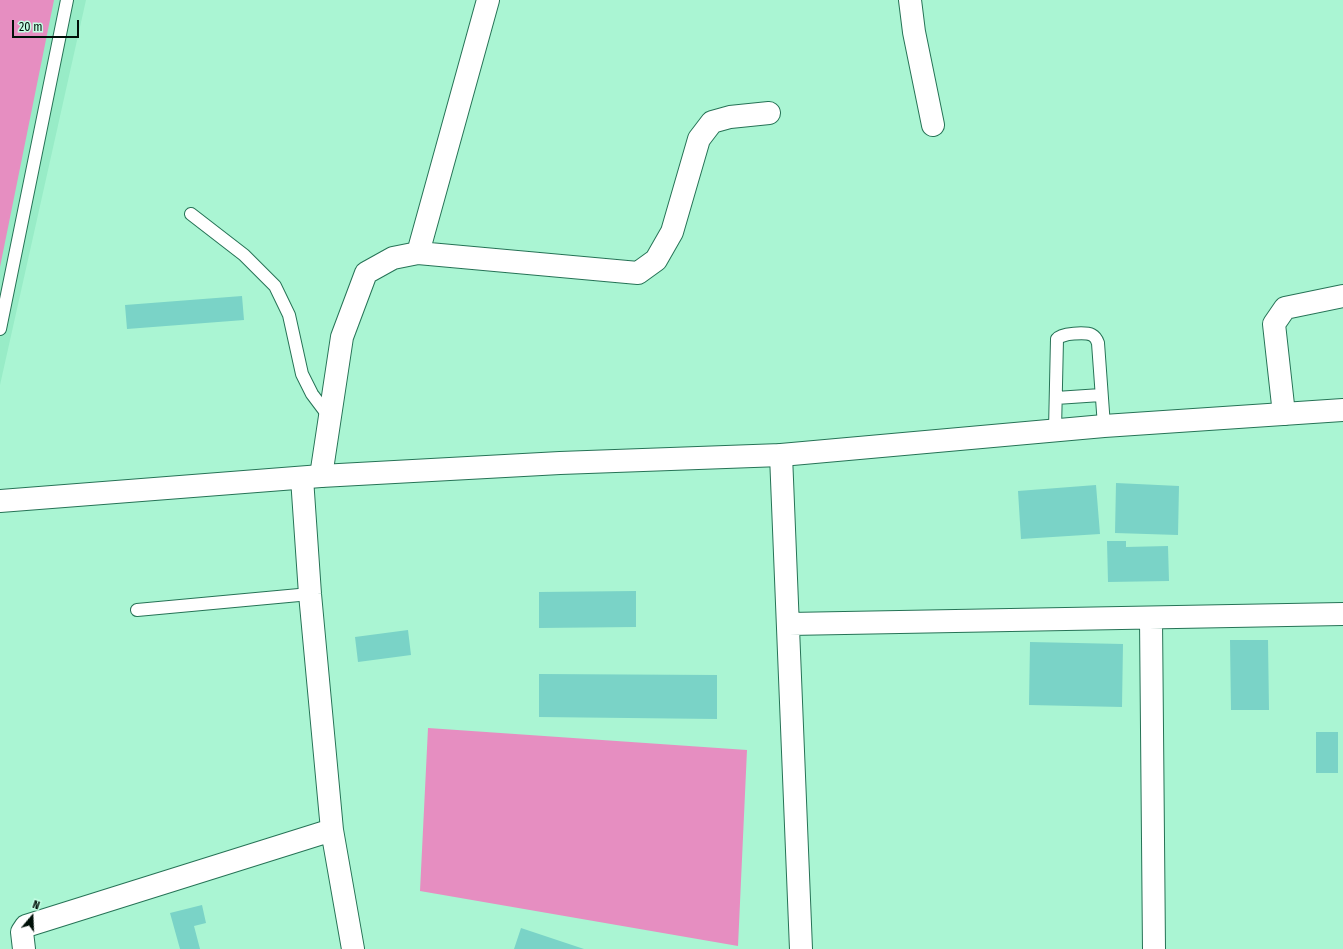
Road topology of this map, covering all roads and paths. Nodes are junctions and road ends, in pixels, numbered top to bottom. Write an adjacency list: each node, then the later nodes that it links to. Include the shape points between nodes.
1 (67, 0): 9 (lane)
2 (488, 0): 7 (street)
3 (910, 0): 5 (street)
4 (769, 113): 7 (street, via 730,117 712,122 699,139 672,232 656,260 638,273)
5 (933, 125)
6 (191, 214): 14 (lane, via 244,255 275,286 290,315 302,374 312,394)
7 (418, 253): 14 (street, via 393,258 366,273 342,337)
8 (1343, 296): 13 (street, via 1285,308 1274,324)
9 (0, 330)
10 (1101, 394): 11 (lane); 11 (lane, via 1096,338 1089,334 1063,334 1057,339); 15 (lane)
11 (1056, 398): 16 (lane)
12 (1343, 410): 13 (street)
13 (1284, 414): 15 (street)
14 (330, 419): 18 (street)
15 (1104, 426): 16 (street)
16 (1055, 430): 17 (street)
17 (781, 456): 18 (street, via 560,463); 24 (street)
18 (312, 477): 19 (street); 20 (street)
19 (0, 501)
20 (310, 594): 21 (lane); 25 (street)
21 (137, 610)
22 (1343, 614): 23 (street)
23 (1151, 619): 24 (street); 29 (street)
24 (789, 624): 28 (street)
25 (332, 830): 26 (street, via 26,926 22,932); 27 (street)
26 (24, 949)
27 (353, 949)
28 (801, 949)
29 (1154, 949)

